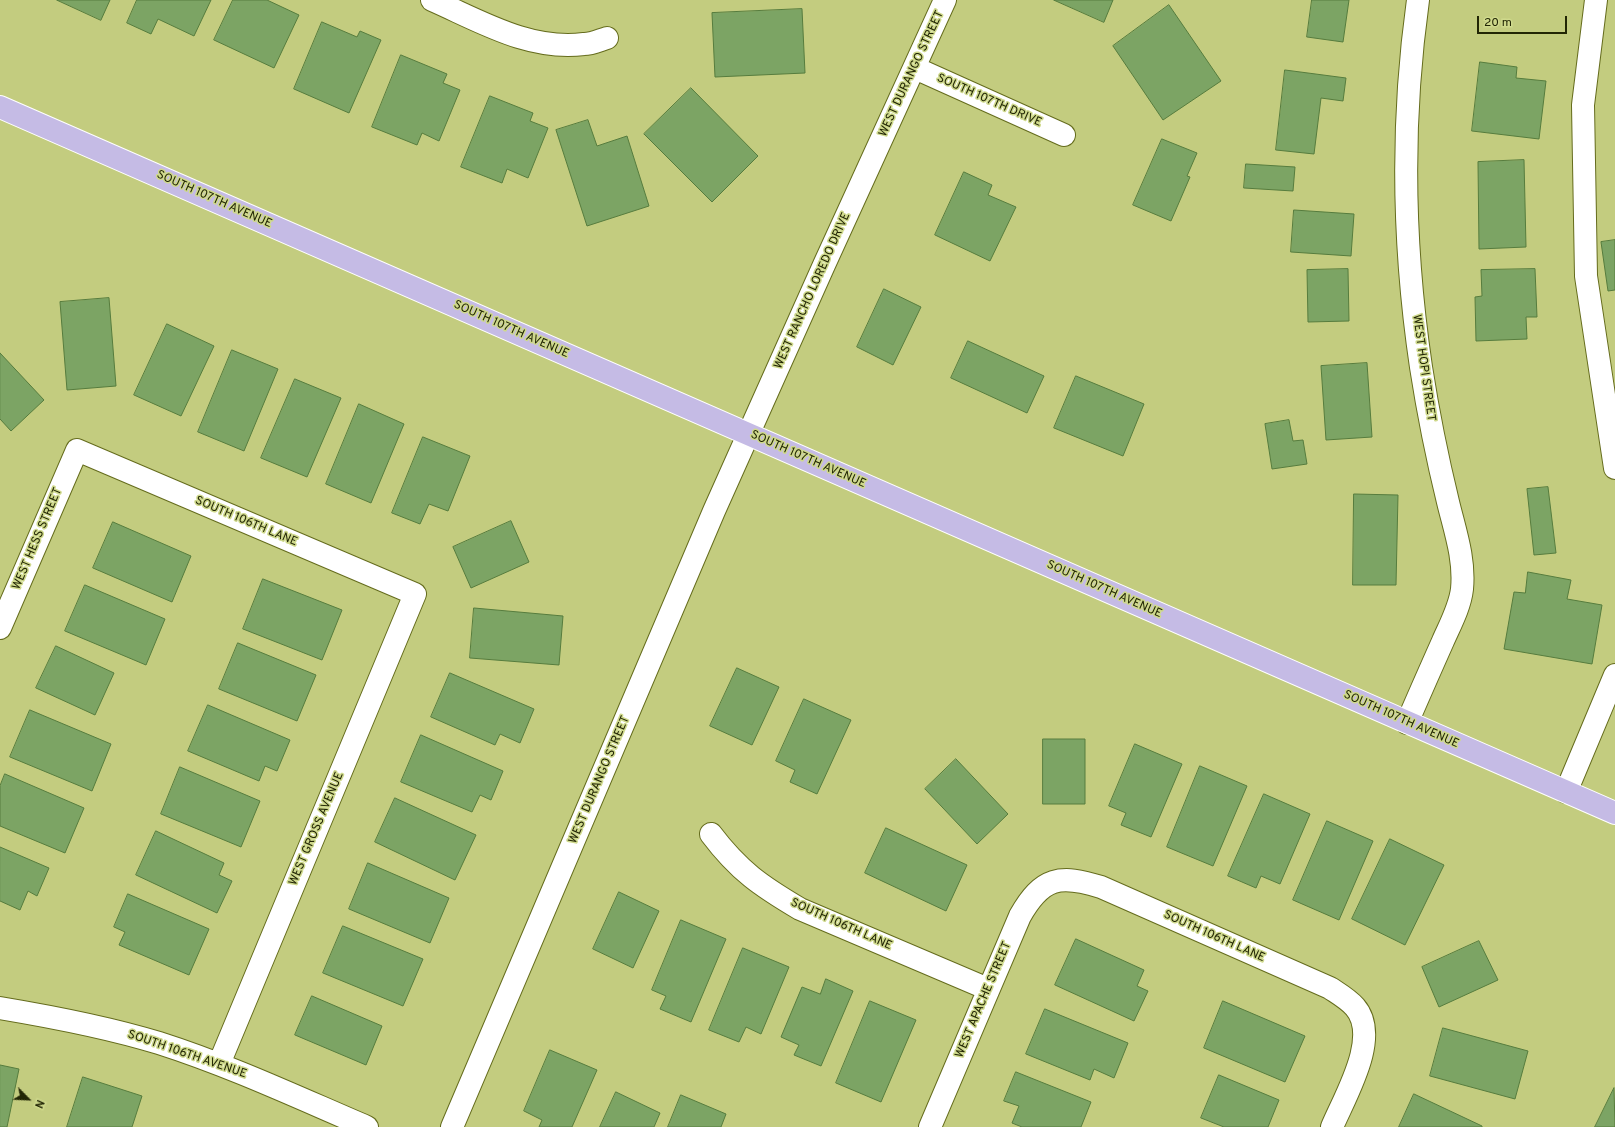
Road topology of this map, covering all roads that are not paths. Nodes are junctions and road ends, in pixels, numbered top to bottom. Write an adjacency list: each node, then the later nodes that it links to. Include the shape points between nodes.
1 (432, 0): 5 (street, via 510,34 535,42 585,44)
2 (945, 0): 6 (street, WEST DURANGO STREET)
3 (1418, 0): 16 (street, WEST HOPI STREET, via 1407,148 1411,277 1421,367 1463,571 1462,591 1456,611)
4 (1596, 0): 12 (street, via 1583,106 1586,276)
5 (607, 38)
6 (915, 68): 8 (street, SOUTH 107TH DRIVE); 9 (street, WEST DURANGO STREET)
7 (0, 106): 10 (main road, SOUTH 107TH AVENUE)
8 (1064, 135)
9 (878, 148): 10 (street, WEST RANCHO LOREDO DRIVE)
10 (749, 434): 16 (main road, SOUTH 107TH AVENUE); 25 (street, WEST DURANGO STREET, via 711,517)
11 (77, 450): 13 (street, SOUTH 106TH LANE); 14 (street, WEST HESS STREET)
12 (1615, 468)
13 (414, 594): 23 (street, WEST GROSS AVENUE)
14 (0, 628)
15 (1615, 675): 17 (street)
16 (1407, 723): 17 (main road, SOUTH 107TH AVENUE)
17 (1566, 792): 18 (main road, SOUTH 107TH AVENUE)
18 (1615, 813)
19 (712, 834): 21 (street, SOUTH 106TH LANE, via 748,876 800,909)
20 (1052, 882): 21 (street, WEST APACHE STREET, via 1037,891 1020,916); 27 (street, SOUTH 106TH LANE, via 1068,879 1101,887 1330,988 1344,997 1356,1008 1365,1035 1363,1050)
21 (988, 989): 26 (street, WEST APACHE STREET)
22 (0, 1008): 23 (street, SOUTH 106TH AVENUE, via 83,1022 159,1043)
23 (219, 1064): 24 (street, SOUTH 106TH AVENUE)
24 (367, 1127)
25 (452, 1127)
26 (930, 1127)
27 (1332, 1127)

